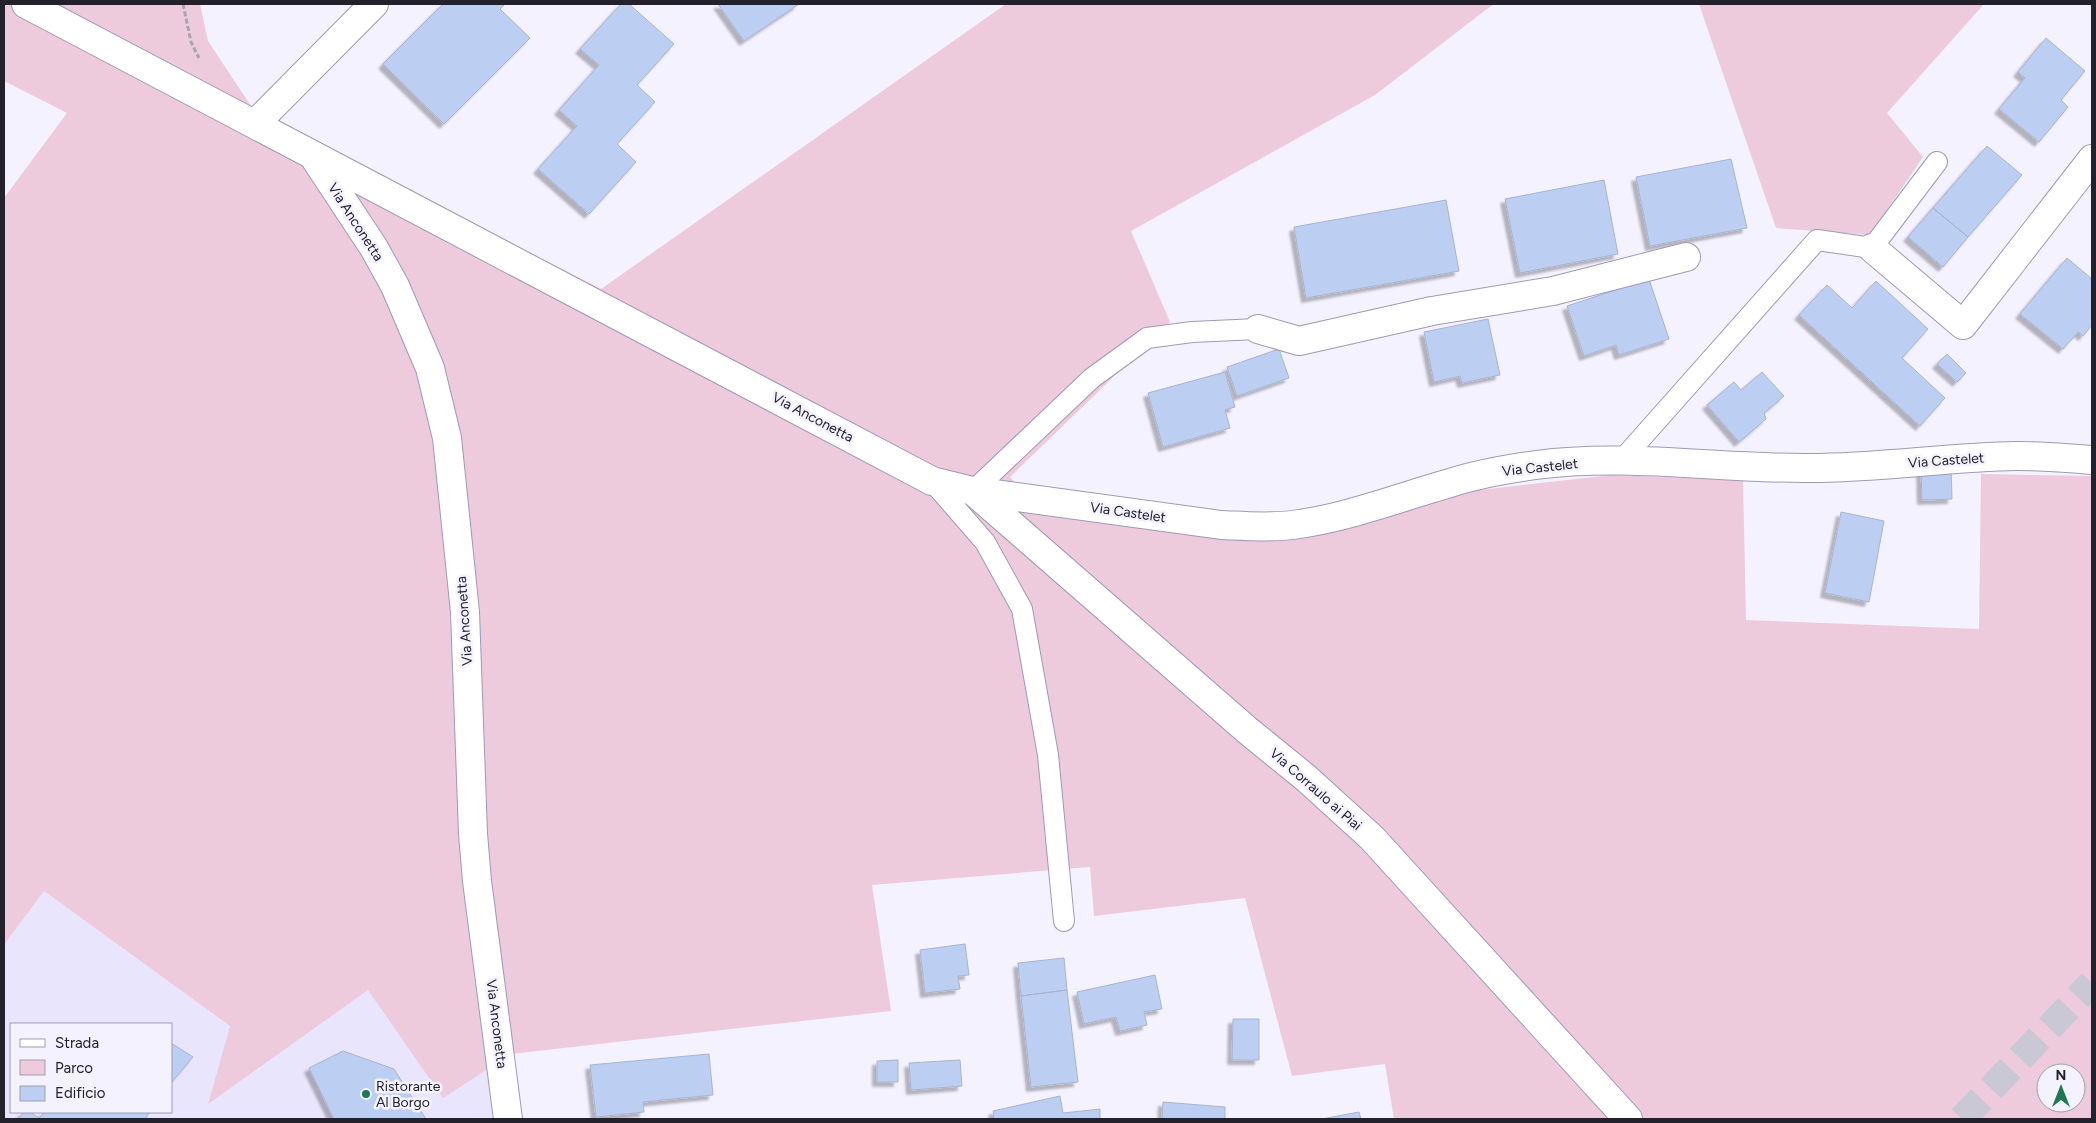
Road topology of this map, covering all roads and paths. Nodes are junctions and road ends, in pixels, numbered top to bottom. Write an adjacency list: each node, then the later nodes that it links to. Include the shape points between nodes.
1 (26, 4): 3 (street, Via Anconetta)
2 (374, 4): 3 (street)
3 (254, 124): 4 (street, Via Anconetta)
4 (311, 154): 12 (street, Via Anconetta); 15 (street, Via Anconetta, via 374,248 395,286 430,368 447,438 465,612 477,881)
5 (2092, 159): 7 (street, via 1963,325)
6 (1937, 162): 7 (lane)
7 (1872, 248): 11 (lane, via 1817,240)
8 (1686, 257): 9 (street, via 1553,291 1432,311 1299,341)
9 (1258, 329): 13 (lane, via 1147,338 1092,378)
10 (2092, 460): 11 (street, Via Castelet, via 2016,456 1842,468)
11 (1621, 461): 13 (street, Via Castelet, via 1537,465 1493,472 1365,510 1290,526 1221,525)
12 (932, 482): 13 (street, Via Anconetta); 14 (lane, via 986,542 1022,610 1048,755)
13 (972, 491): 16 (street, Via Corraulo ai Piai, via 1372,838)
14 (1064, 921)
15 (508, 1119)
16 (1628, 1119)

